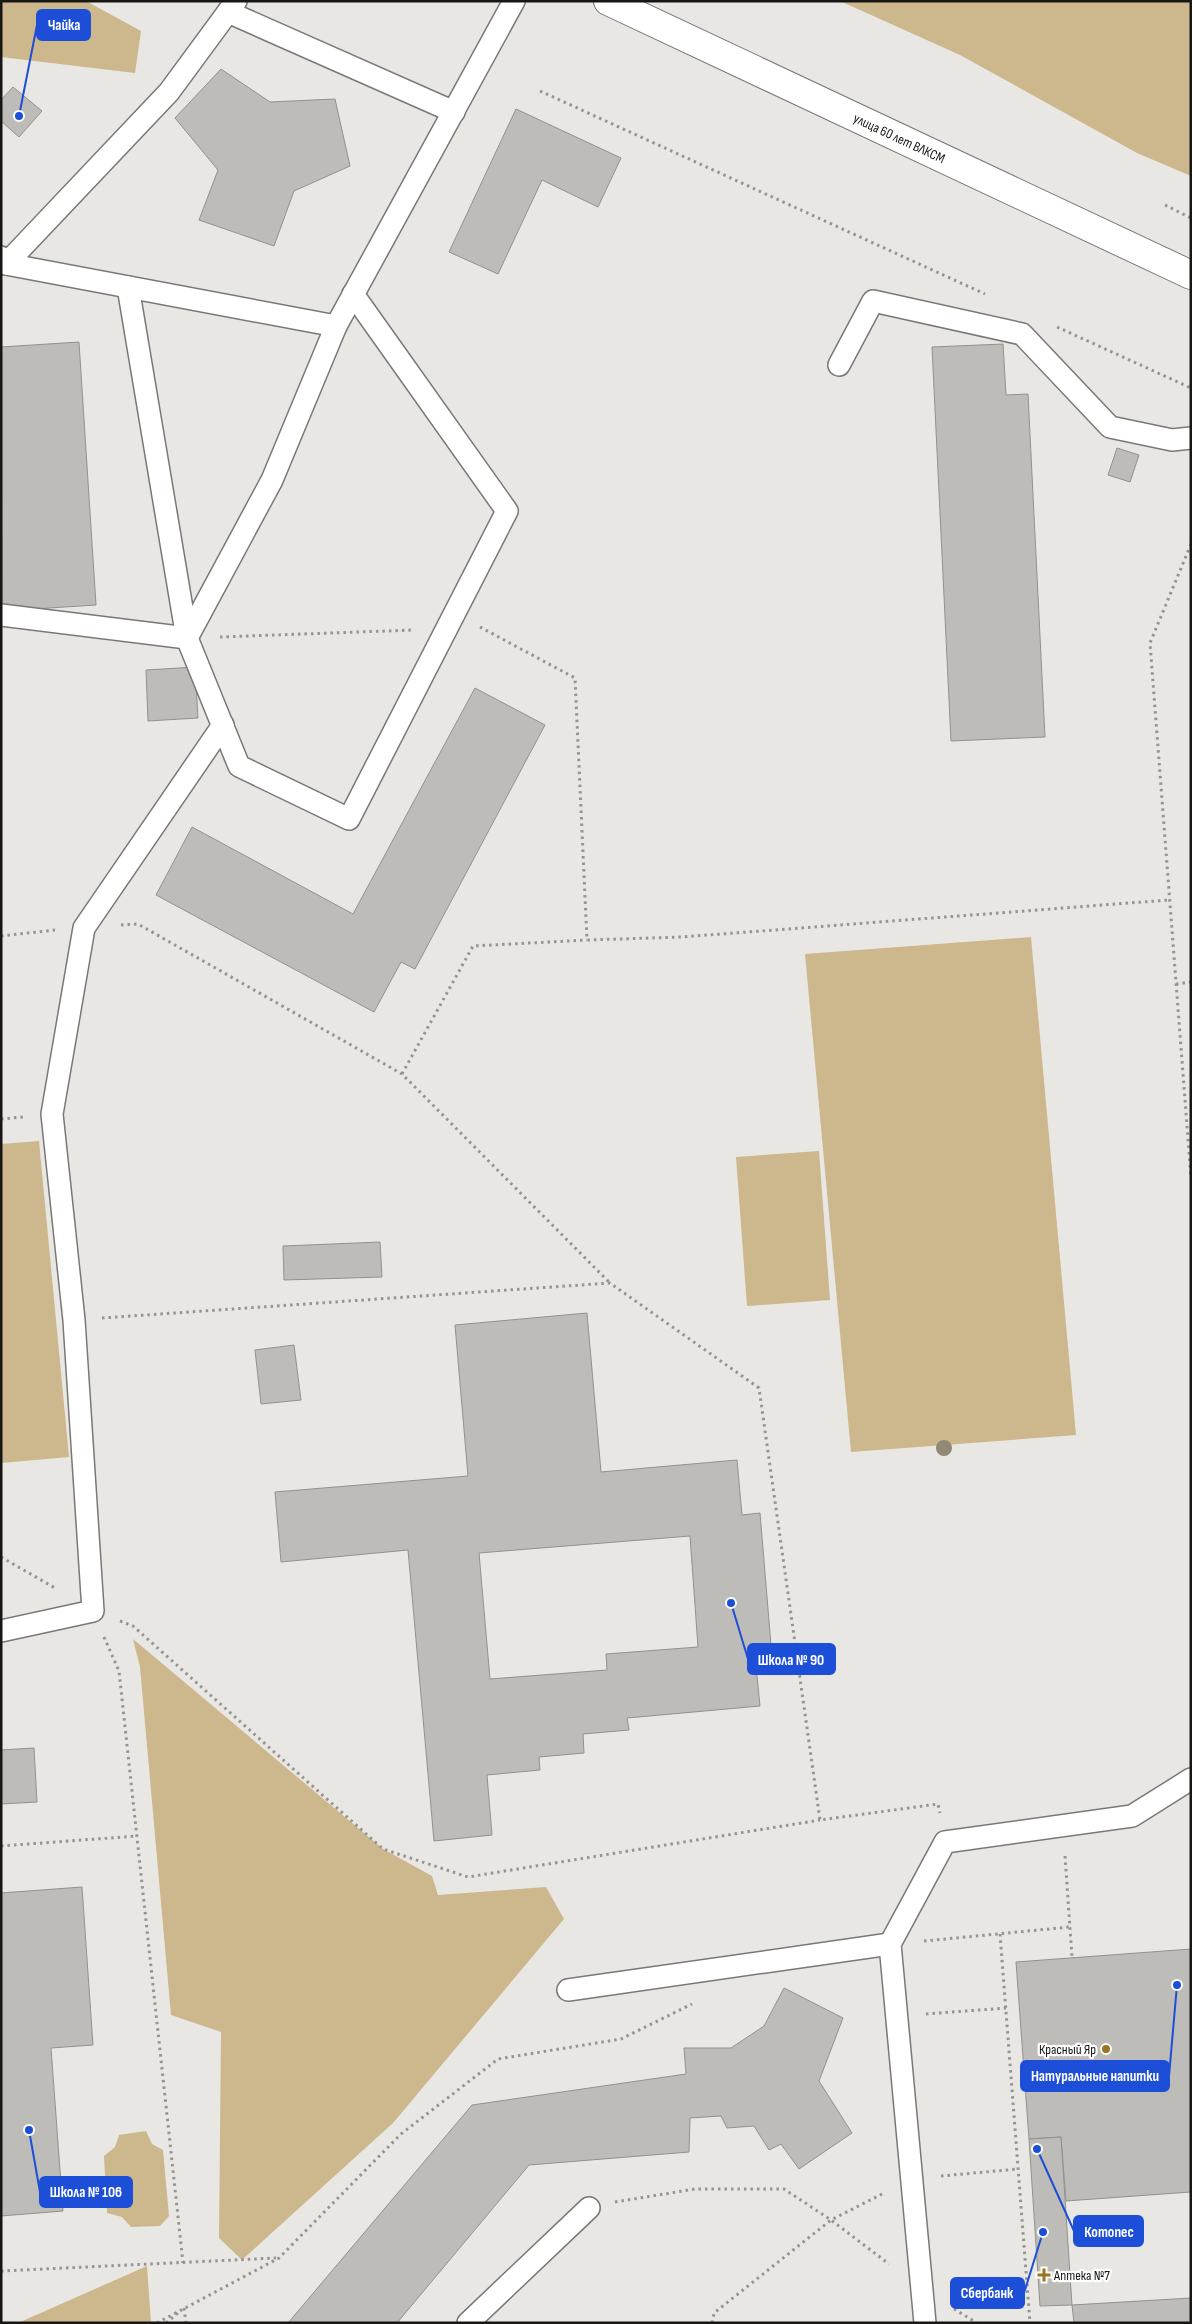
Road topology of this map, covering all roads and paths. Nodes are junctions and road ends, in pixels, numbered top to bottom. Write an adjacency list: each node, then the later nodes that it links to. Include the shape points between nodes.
1 (514, 1): 5 (lane)
2 (608, 1): 9 (street, улица 60 лет ВЛКСМ)
3 (232, 7): 5 (lane); 8 (lane, via 169,92)
4 (540, 91): 12 (path)
5 (454, 112): 11 (lane)
6 (1165, 205): 7 (path)
7 (1191, 218)
8 (3, 261): 10 (lane)
9 (1191, 275)
10 (128, 287): 13 (lane); 21 (lane)
11 (353, 294): 13 (lane); 20 (lane, via 507,511)
12 (992, 297)
13 (336, 326): 21 (lane, via 272,480)
14 (1055, 326): 16 (path)
15 (839, 365): 17 (lane, via 873,301 1022,334 1110,427 1172,440)
16 (1191, 388)
17 (1191, 438)
18 (1191, 544): 23 (path, via 1150,643)
19 (1, 615): 21 (lane)
20 (447, 629): 21 (path); 22 (lane, via 349,819 239,766); 26 (path, via 483,627 575,678)
21 (187, 638): 22 (lane)
22 (223, 725): 24 (lane)
23 (1169, 900): 26 (path, via 682,937); 28 (path)
24 (84, 928): 25 (path); 29 (path, via 138,924); 32 (lane, via 52,1114)
25 (1, 936)
26 (587, 940): 29 (path, via 473,946)
27 (1191, 982): 28 (path)
28 (1176, 984): 30 (path)
29 (402, 1074): 31 (path)
30 (1191, 1178)
31 (610, 1283): 32 (path); 37 (path, via 759,1388)
32 (74, 1320): 34 (lane)
33 (1, 1557): 34 (path)
34 (94, 1611): 35 (lane); 37 (path, via 134,1626 384,1849 468,1877); 39 (path, via 119,1671)
35 (1, 1631)
36 (1191, 1779): 38 (lane, via 1132,1816)
37 (820, 1820): 40 (path, via 938,1804)
38 (1063, 1825): 40 (lane); 42 (path)
39 (137, 1836): 41 (path); 55 (path)
40 (946, 1842): 44 (lane)
41 (1, 1846)
42 (1070, 1927): 43 (path); 45 (path)
43 (1000, 1934): 44 (path); 48 (path)
44 (890, 1944): 46 (lane); 49 (lane)
45 (1072, 1957)
46 (568, 1990)
47 (700, 2000): 54 (path, via 621,2039 498,2059 401,2134)
48 (1006, 2008): 49 (path); 50 (path)
49 (897, 2016): 51 (lane)
50 (1018, 2169): 51 (path); 66 (path)
51 (912, 2178): 53 (path); 57 (lane)
52 (589, 2208): 53 (path, via 694,2189 784,2189); 62 (lane)
53 (831, 2220): 57 (path); 63 (path, via 714,2313)
54 (279, 2258): 55 (path); 58 (path)
55 (183, 2262): 56 (path)
56 (1, 2271)
57 (922, 2289): 64 (lane); 65 (path)
58 (184, 2308): 59 (path); 60 (path); 61 (path)
59 (156, 2323)
60 (166, 2323)
61 (186, 2323)
62 (468, 2323)
63 (712, 2323)
64 (925, 2323)
65 (977, 2323)
66 (1030, 2323)

